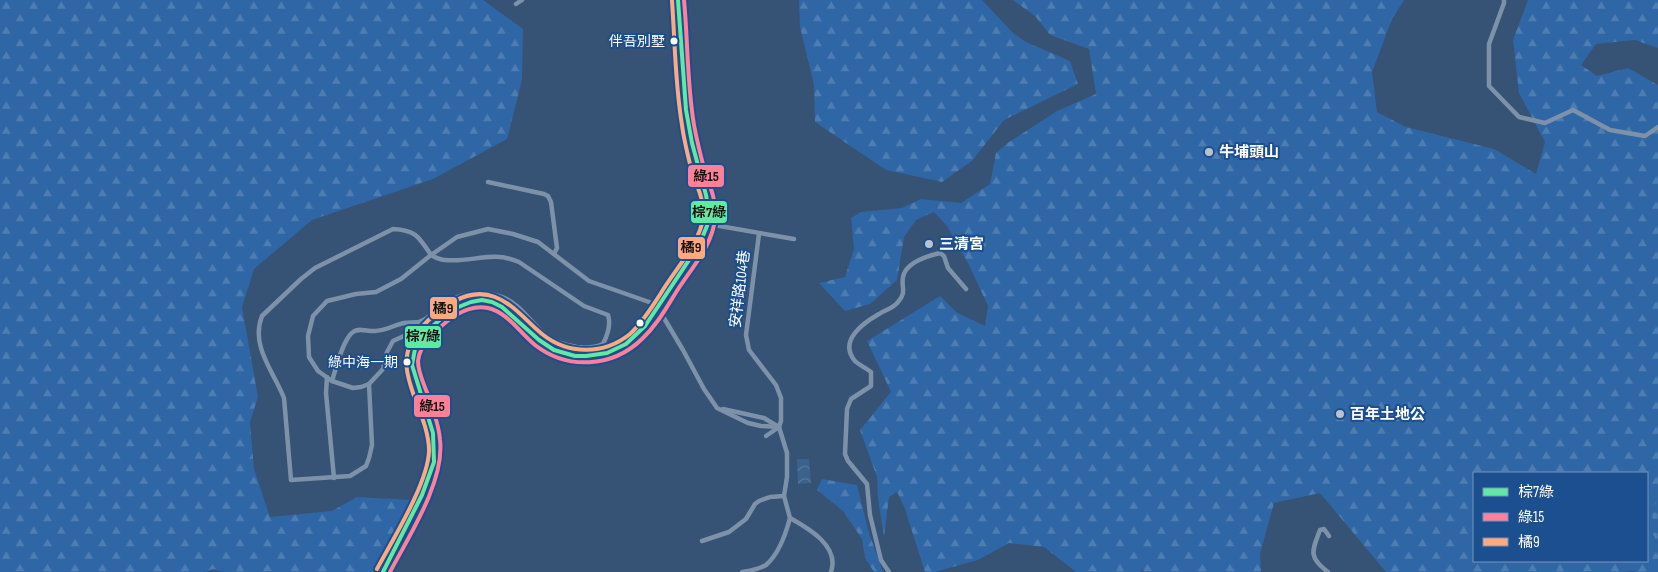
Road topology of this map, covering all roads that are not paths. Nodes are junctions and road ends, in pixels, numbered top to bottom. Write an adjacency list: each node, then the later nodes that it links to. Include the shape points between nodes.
1 (522, 0): 4 (street)
2 (678, 0): 7 (street, via 688,126 708,201)
3 (1504, 0): 5 (street, via 1489,44 1489,86 1519,117 1545,123 1573,110 1610,130 1645,136)
4 (516, 4)
5 (1658, 127)
6 (488, 182): 10 (street, via 548,196 557,248)
7 (708, 224): 8 (street, 安祥路104巷); 13 (street)
8 (759, 234): 9 (street, 安祥路104巷); 19 (street, 安祥路104巷, via 746,336 749,350 776,385 781,398)
9 (794, 239)
10 (554, 254): 11 (street, via 538,242 488,229 458,237); 13 (street, via 589,280)
11 (431, 255): 15 (street, via 401,279 376,292 327,301 313,316 308,336 309,357 318,371); 16 (street, via 443,260 491,256 519,262 584,306 608,315 603,344 592,348 558,342 499,296 467,294 451,300 425,320 376,332 353,331); 21 (street, via 416,234 406,229 393,229 315,268 262,316 259,335 266,366 284,398 291,480)
12 (966, 289): 29 (street, via 948,268 944,256 934,254 908,267 903,277 903,296 896,305 878,314 851,336 852,354 871,372 871,386 851,399 847,409 845,454 867,484 870,515 881,560)
13 (658, 308): 14 (street, via 628,343 605,354 587,357 546,346 501,306 484,301 453,309); 18 (street)
14 (422, 337): 17 (street, via 412,334 394,341 383,369); 26 (street, via 412,360 413,372 433,428 434,463 430,478)
15 (327, 377): 16 (street); 21 (street)
16 (332, 380): 17 (street, via 353,388)
17 (369, 384): 21 (street, via 372,445 369,458 366,466 358,472)
18 (717, 408): 19 (street, via 764,418); 19 (street, via 748,423)
19 (779, 427): 20 (street); 22 (street, via 787,453)
20 (766, 436)
21 (334, 478)
22 (784, 496): 23 (street); 25 (street, via 759,501 746,519 729,532)
23 (790, 518): 27 (street, via 783,540 766,565); 28 (street, via 818,536 829,548)
24 (1329, 536): 30 (street, via 1320,530 1313,549 1313,558)
25 (702, 541)
26 (383, 572)
27 (742, 572)
28 (831, 572)
29 (889, 572)
30 (1328, 572)

